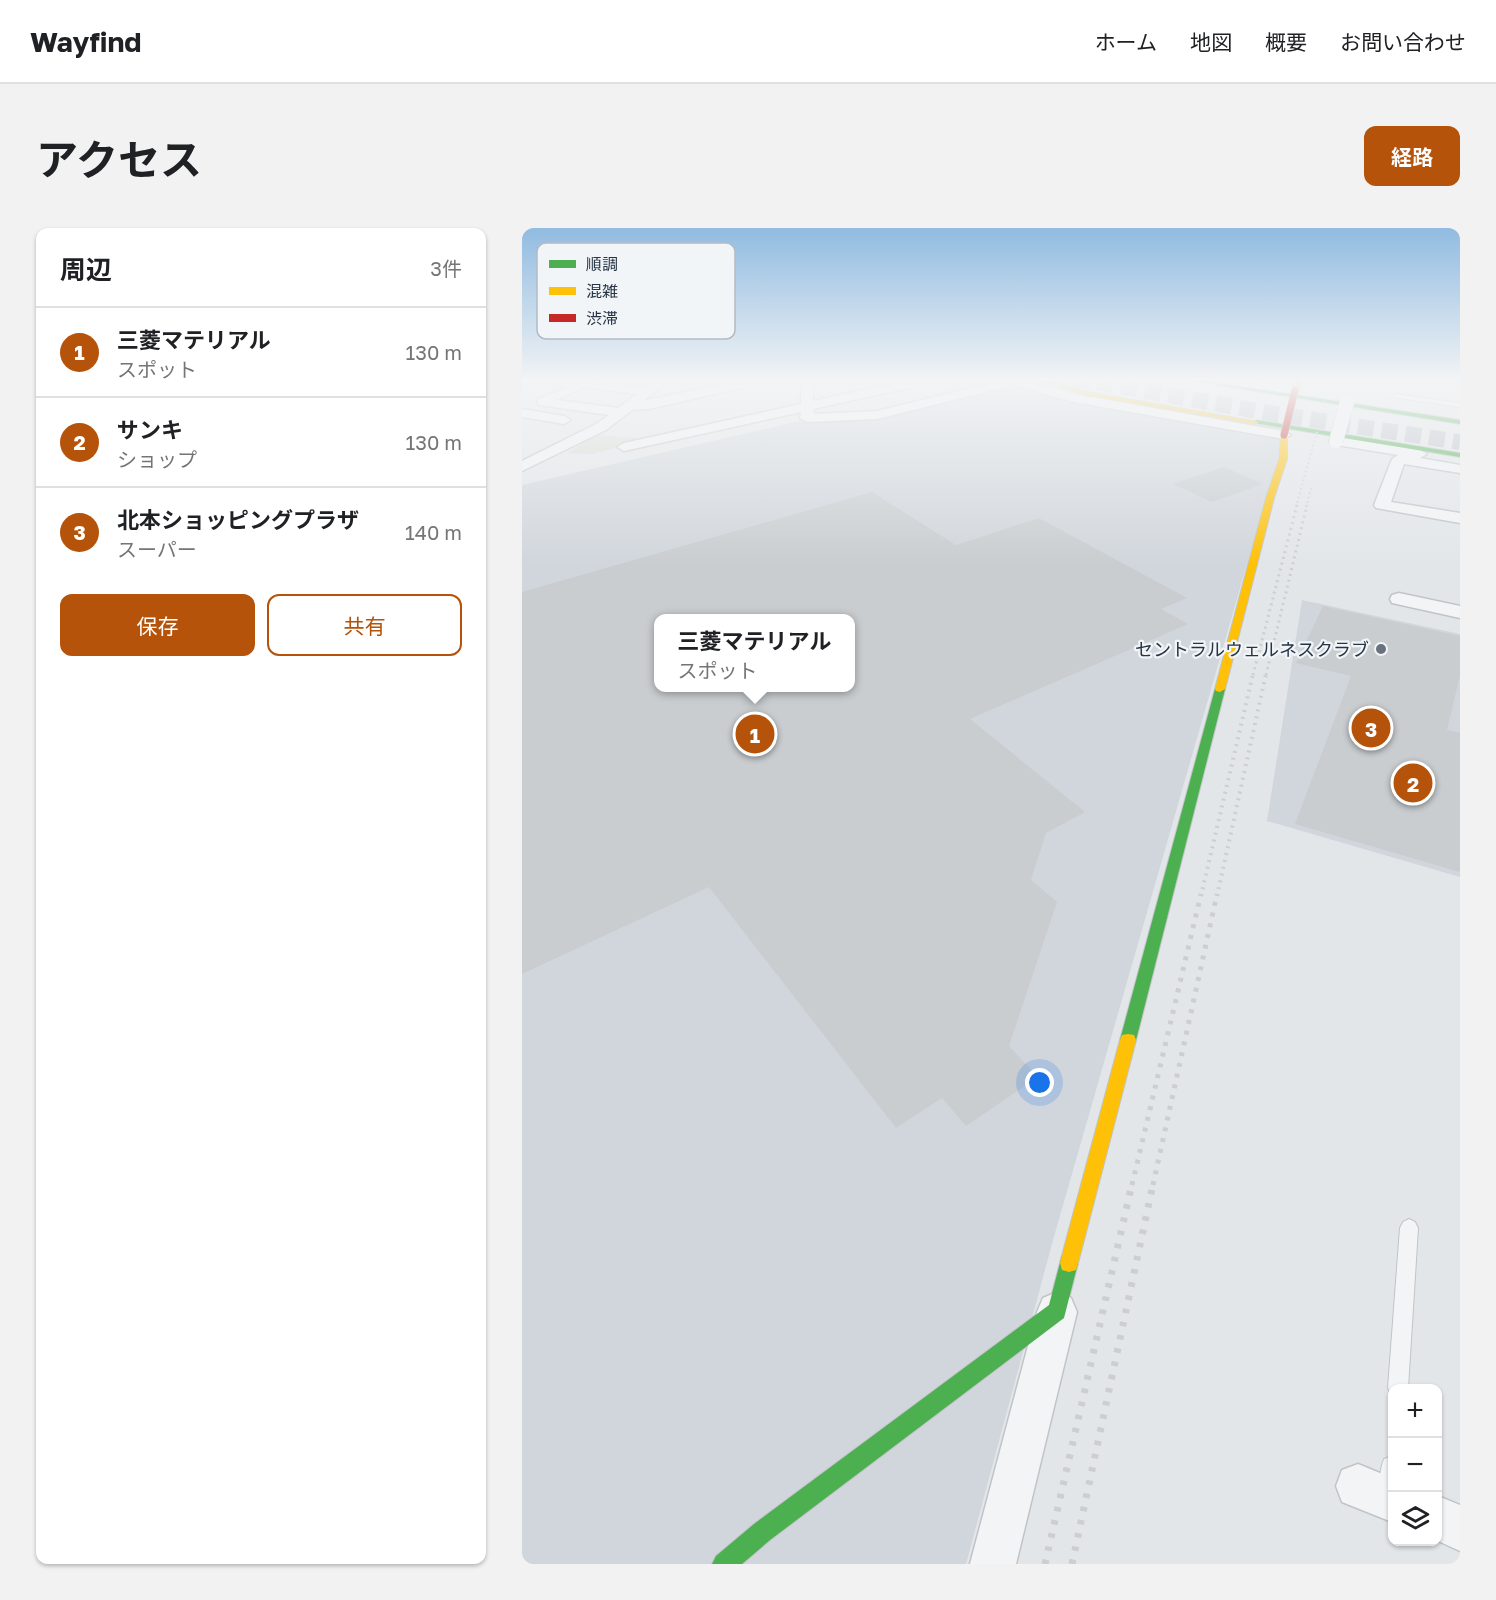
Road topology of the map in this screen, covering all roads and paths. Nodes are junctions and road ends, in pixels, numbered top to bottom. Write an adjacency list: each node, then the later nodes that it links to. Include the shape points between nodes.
1 (576, 440): 10 (street)
2 (654, 440): 6 (street)
3 (1284, 440): 18 (street, via 1277,481)
4 (1336, 440): 8 (street, bridge)
5 (1368, 440): 9 (street)
6 (624, 447)
7 (522, 454): 10 (street)
8 (1401, 455): 11 (street); 13 (street); 14 (street, via 1382,504)
9 (1460, 455)
10 (542, 458): 12 (street)
11 (1460, 460)
12 (522, 467)
13 (1460, 469)
14 (1460, 518)
15 (1399, 599): 16 (street)
16 (1460, 612)
17 (1409, 1228): 19 (lane)
18 (1057, 1311): 22 (street); 23 (street)
19 (1398, 1384)
20 (1442, 1521): 21 (street)
21 (1460, 1528)
22 (724, 1564)
23 (993, 1564)

